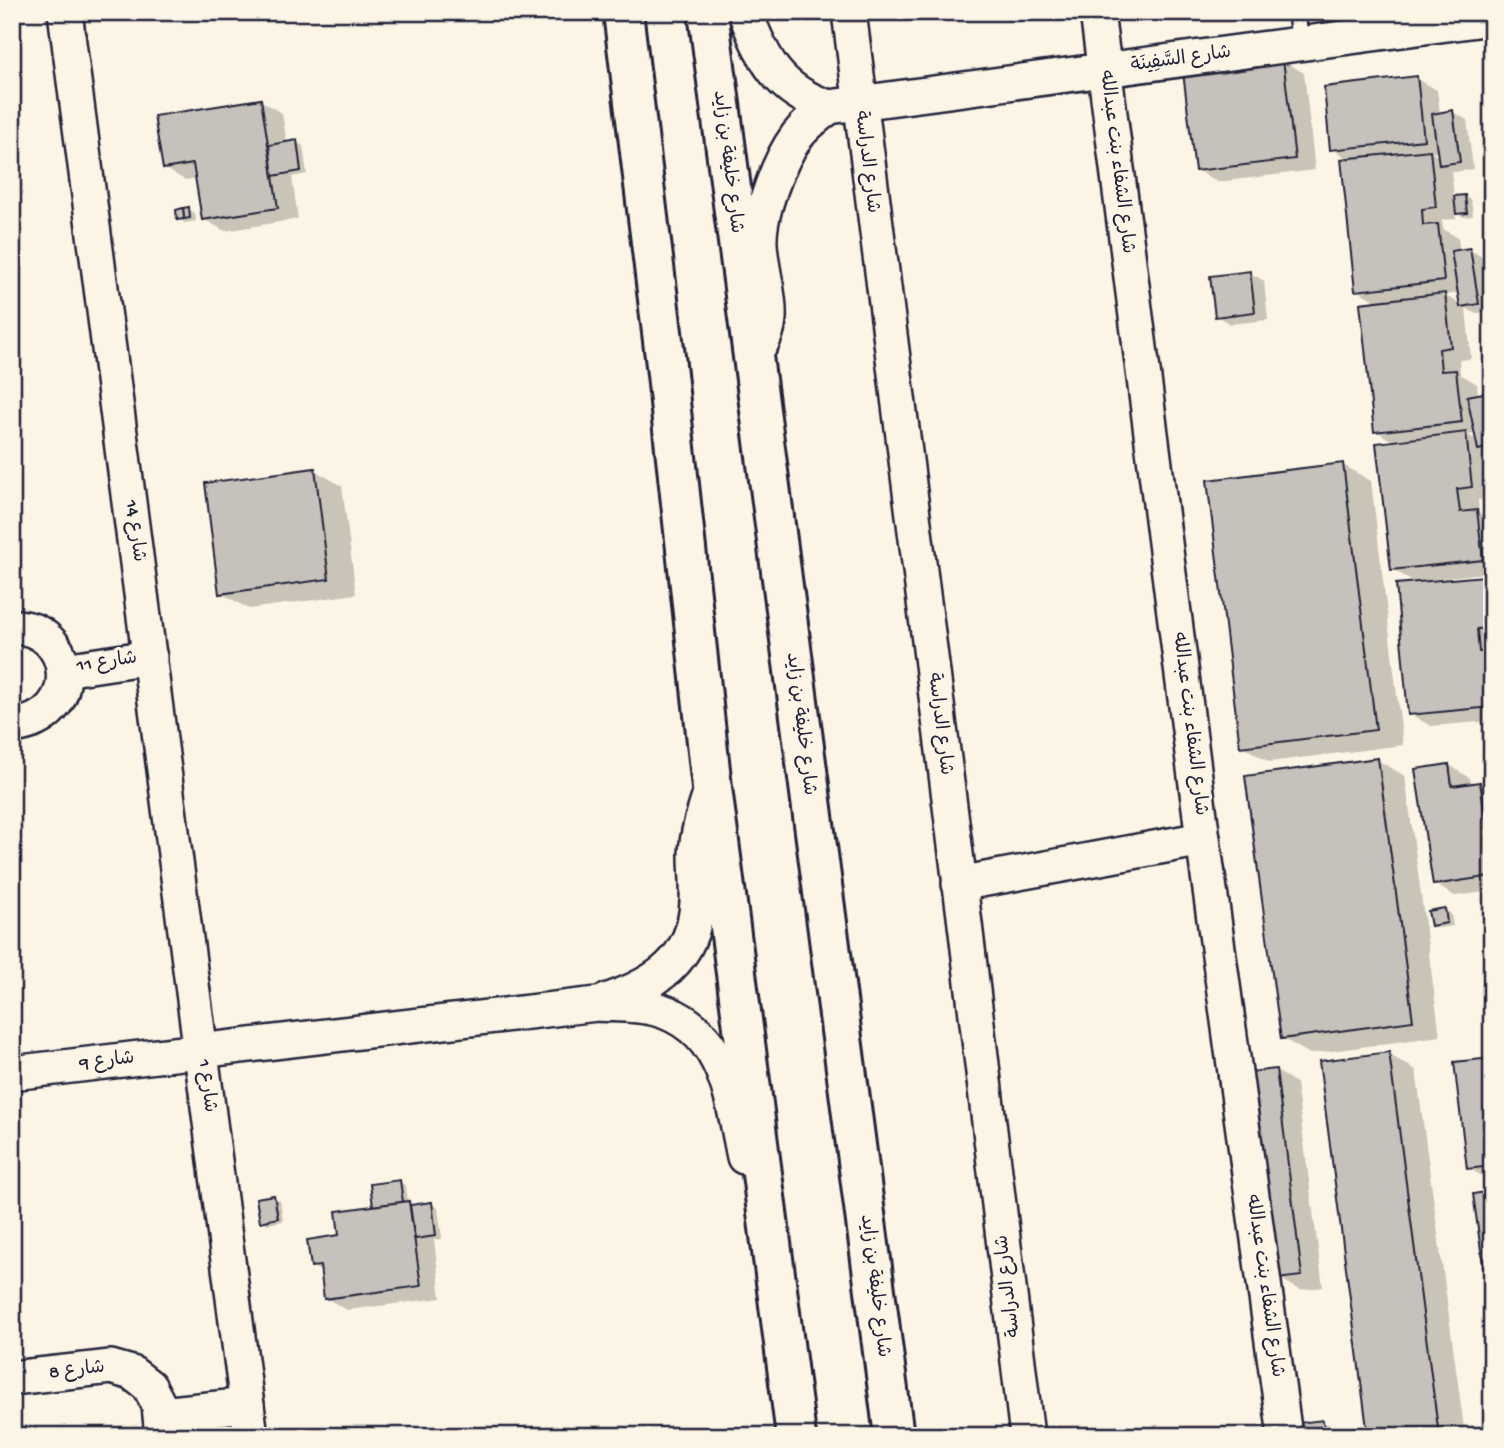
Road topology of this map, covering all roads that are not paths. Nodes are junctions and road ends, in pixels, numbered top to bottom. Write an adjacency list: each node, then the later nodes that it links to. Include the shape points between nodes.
1 (65, 12): 13 (street, شارع 14)
2 (623, 12): 16 (highway)
3 (708, 12): 11 (highway, شارع خليفة بن زايد)
4 (745, 12): 10 (street, via 758,45 781,80 812,102)
5 (849, 12): 10 (street, شارع الدراسة)
6 (1097, 12): 9 (street, شارع الشفاء بنت عبدالله)
7 (1492, 18): 8 (street, شارع السَّفِينَة)
8 (1298, 28): 9 (street, شارع السَّفِينَة)
9 (1105, 70): 10 (street, شارع السَّفِينَة); 17 (street, شارع الشفاء بنت عبدالله)
10 (844, 105): 11 (street, via 811,120 796,138 768,201 760,240 770,323 763,344); 18 (street, شارع الدراسة)
11 (752, 356): 27 (highway, شارع خليفة بن زايد)
12 (12, 627): 14 (street, شارع 11, via 23,626 43,635 58,651)
13 (150, 657): 14 (street, شارع 11); 20 (street, شارع 14)
14 (64, 670): 15 (street, شارع 11, via 61,694 49,713 30,724)
15 (12, 726)
16 (712, 788): 19 (street, شارع 1, via 699,830 697,903 688,941 666,972 650,984); 22 (highway)
17 (1203, 839): 18 (street); 29 (street, شارع الشفاء بنت عبدالله)
18 (959, 884): 28 (street, شارع الدراسة)
19 (597, 1004): 20 (street, شارع 1); 22 (street, شارع 1, via 659,1010 678,1018 710,1045 721,1062 746,1169)
20 (201, 1049): 21 (street, شارع 9); 24 (street, شارع 1)
21 (12, 1073)
22 (768, 1222): 26 (highway)
23 (12, 1378): 25 (street, شارع 8, via 111,1367 132,1373 149,1386)
24 (249, 1420): 25 (street, شارع 8)
25 (160, 1425)
26 (796, 1436)
27 (894, 1436)
28 (1027, 1436)
29 (1285, 1436)

